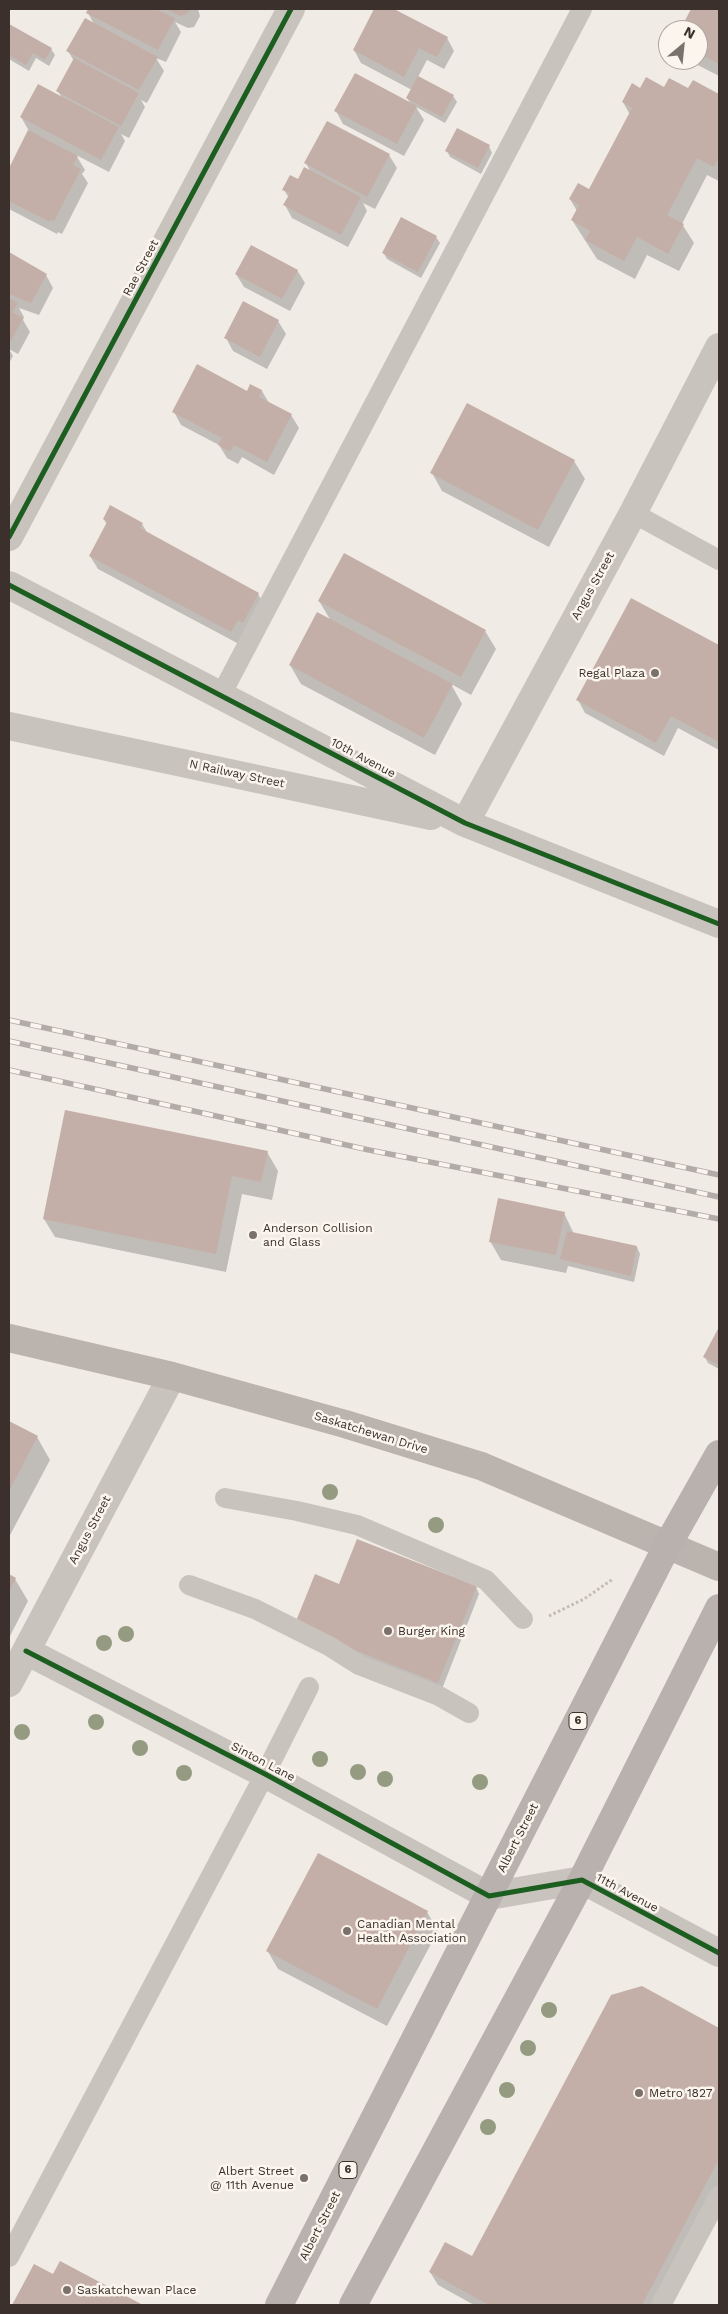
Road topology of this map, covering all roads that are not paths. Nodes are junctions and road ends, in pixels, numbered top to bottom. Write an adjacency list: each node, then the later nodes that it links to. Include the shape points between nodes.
1 (291, 9): 5 (street, Rae Street)
2 (582, 9): 8 (lane)
3 (719, 347): 4 (street, Angus Street)
4 (633, 513): 6 (lane); 10 (street, Angus Street)
5 (9, 537)
6 (719, 560)
7 (9, 585): 8 (street, 10th Avenue)
8 (221, 695): 10 (street, 10th Avenue)
9 (9, 726): 10 (street, N Railway Street)
10 (465, 823): 11 (street, 10th Avenue)
11 (719, 924)
12 (9, 1338): 13 (main road, Saskatchewan Drive)
13 (172, 1376): 16 (main road, Saskatchewan Drive, via 480,1466); 21 (street, Angus Street)
14 (719, 1454): 16 (main road, Albert Street / 6)
15 (225, 1498): 20 (lane, via 357,1526 486,1580)
16 (667, 1546): 17 (main road, Saskatchewan Drive); 27 (main road, Albert Street / 6)
17 (719, 1567)
18 (189, 1585): 24 (lane, via 255,1609 329,1646 359,1665 440,1696)
19 (719, 1608): 26 (main road)
20 (523, 1619)
21 (26, 1651): 22 (street, Angus Street); 25 (street, Sinton Lane)
22 (9, 1683)
23 (309, 1687): 25 (lane)
24 (469, 1713)
25 (265, 1774): 27 (street, Sinton Lane); 30 (lane)
26 (582, 1880): 27 (street, 11th Avenue); 28 (street, 11th Avenue); 32 (main road)
27 (489, 1896): 31 (main road, Albert Street / 6)
28 (719, 1953)
29 (719, 2196): 33 (lane)
30 (9, 2258)
31 (280, 2305)
32 (353, 2305)
33 (661, 2305)

